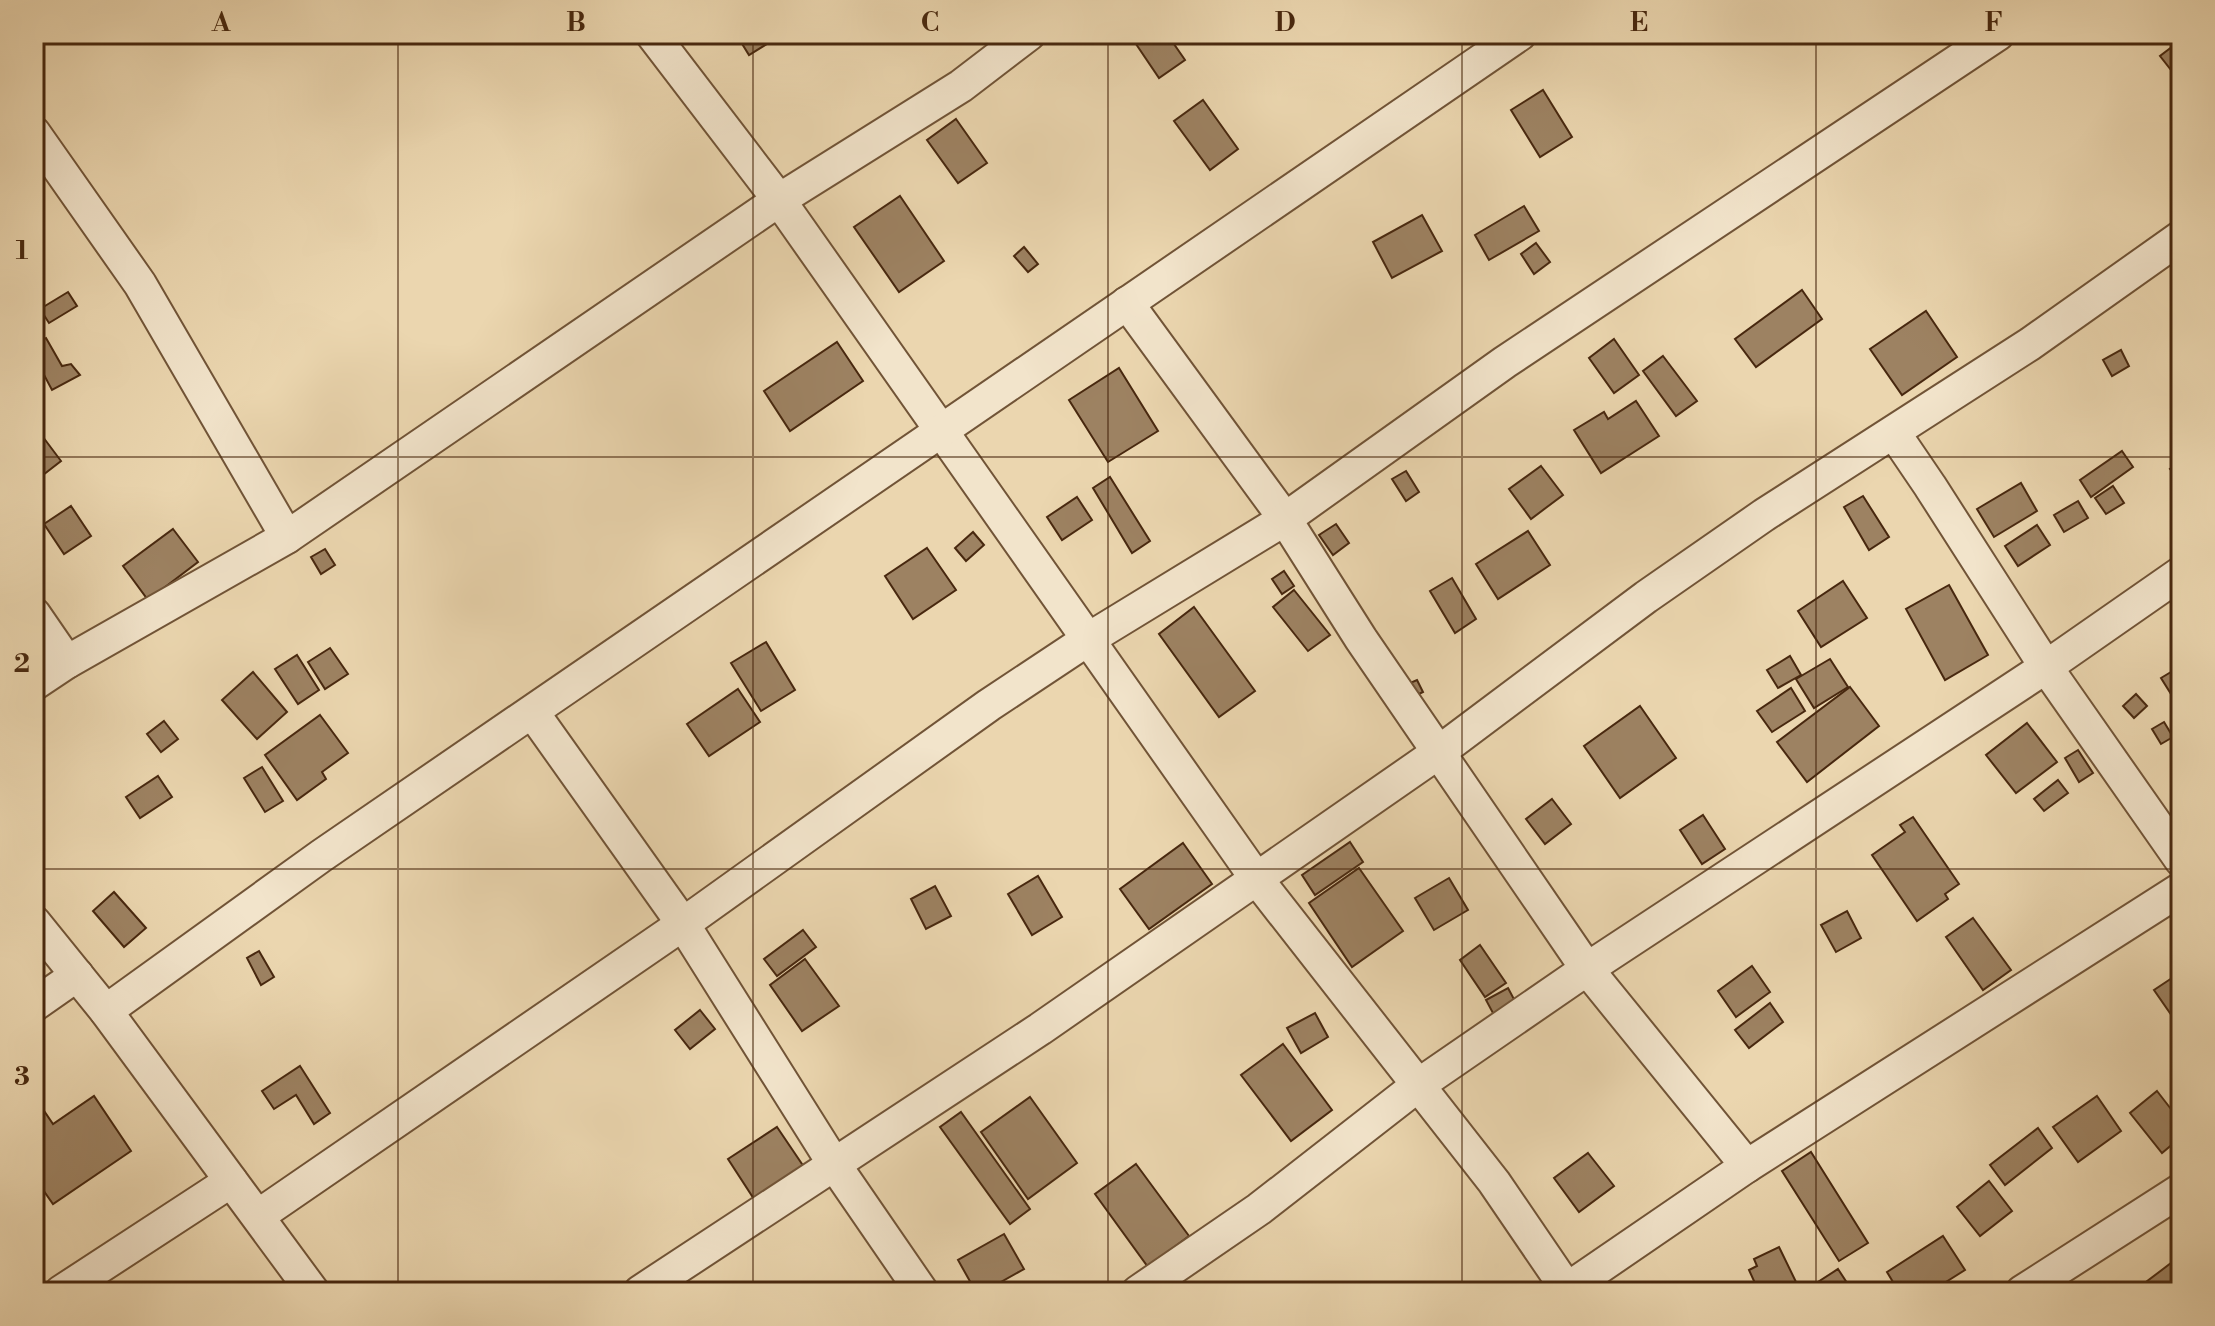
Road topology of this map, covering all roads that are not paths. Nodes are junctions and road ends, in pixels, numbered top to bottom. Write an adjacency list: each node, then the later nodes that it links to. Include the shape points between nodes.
1 (652, 34): 6 (street)
2 (1029, 34): 6 (street, via 961,86)
3 (1520, 34): 8 (street)
4 (1998, 34): 11 (street, via 1505,362)
5 (34, 133): 12 (street, via 140,284)
6 (779, 200): 9 (street); 12 (street)
7 (2181, 237): 10 (street)
8 (1127, 303): 9 (street); 11 (street)
9 (942, 431): 15 (street); 19 (street)
10 (1894, 433): 17 (street); 20 (street, via 1711,551)
11 (1285, 519): 15 (street); 20 (street)
12 (287, 537): 16 (street)
13 (2181, 573): 17 (street)
14 (34, 614): 16 (street)
15 (1087, 640): 22 (street); 25 (street)
16 (67, 662): 18 (street)
17 (2046, 667): 21 (street); 26 (street)
18 (34, 684)
19 (533, 713): 25 (street); 29 (street, via 321,856)
20 (1439, 752): 22 (street); 26 (street)
21 (2181, 860)
22 (1256, 878): 30 (street); 31 (street)
23 (2181, 889): 32 (street)
24 (34, 922): 27 (street)
25 (683, 924): 31 (street); 35 (street)
26 (1587, 969): 30 (street); 32 (street)
27 (77, 975): 28 (street); 29 (street)
28 (34, 1005)
29 (106, 1011): 33 (street)
30 (1417, 1086): 36 (street, via 1494,1182); 41 (street, via 1259,1209)
31 (834, 1164): 39 (street); 40 (street)
32 (1747, 1166): 36 (street)
33 (231, 1181): 35 (street); 37 (street)
34 (2181, 1190): 42 (street)
35 (258, 1216): 38 (street)
36 (1566, 1291)
37 (61, 1292)
38 (313, 1292)
39 (640, 1292)
40 (922, 1292)
41 (1138, 1292)
42 (2022, 1292)

